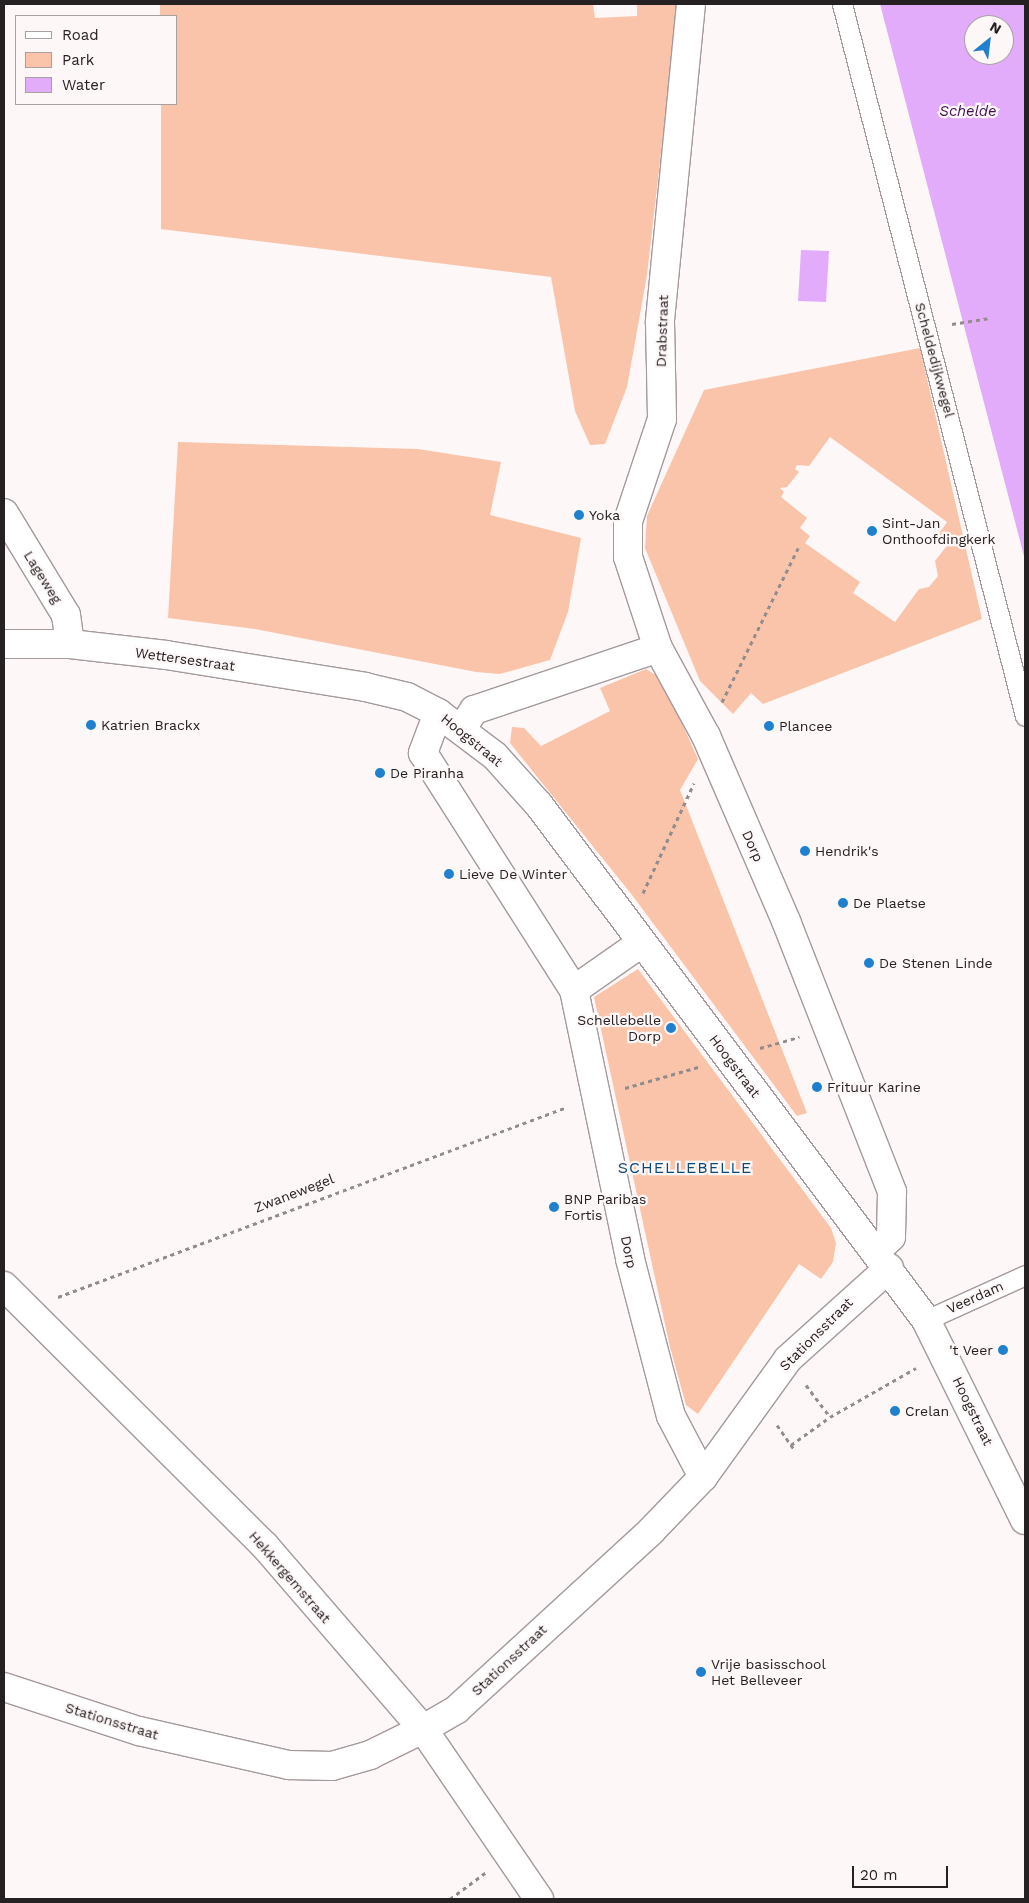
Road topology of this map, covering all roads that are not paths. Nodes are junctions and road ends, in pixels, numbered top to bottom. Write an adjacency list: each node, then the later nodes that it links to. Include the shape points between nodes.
1 (691, 4): 6 (street, Drabstraat, via 660,322 662,419 628,521 628,557)
2 (842, 4): 9 (lane, Scheldedijkwegel)
3 (4, 513): 5 (street, Lageweg, via 66,615)
4 (4, 644): 5 (street, Wettersestraat)
5 (70, 644): 7 (street, Wettersestraat)
6 (658, 648): 10 (street, via 474,710); 13 (street, Dorp, via 707,743 786,921 892,1192 890,1237)
7 (365, 687): 8 (street, Hoogstraat, via 407,697)
8 (438, 713): 10 (street, Hoogstraat); 12 (street, Dorp, via 423,752)
9 (1025, 716)
10 (462, 728): 11 (street, Hoogstraat, via 495,756 539,805)
11 (634, 934): 12 (street); 13 (street, Hoogstraat)
12 (574, 990): 17 (street, Dorp, via 630,1259 671,1416)
13 (883, 1259): 16 (street, Hoogstraat); 17 (street, Stationsstraat, via 788,1359)
14 (1025, 1275): 16 (lane, Veerdam)
15 (4, 1286): 20 (street, Hekkergemstraat, via 265,1546)
16 (926, 1320): 18 (street, Hoogstraat)
17 (703, 1477): 20 (street, Stationsstraat, via 457,1708)
18 (1025, 1520)
19 (4, 1687): 20 (street, Stationsstraat, via 139,1731 289,1765 332,1766 370,1755)
20 (423, 1729): 21 (street, Hekkergemstraat)
21 (539, 1899)

